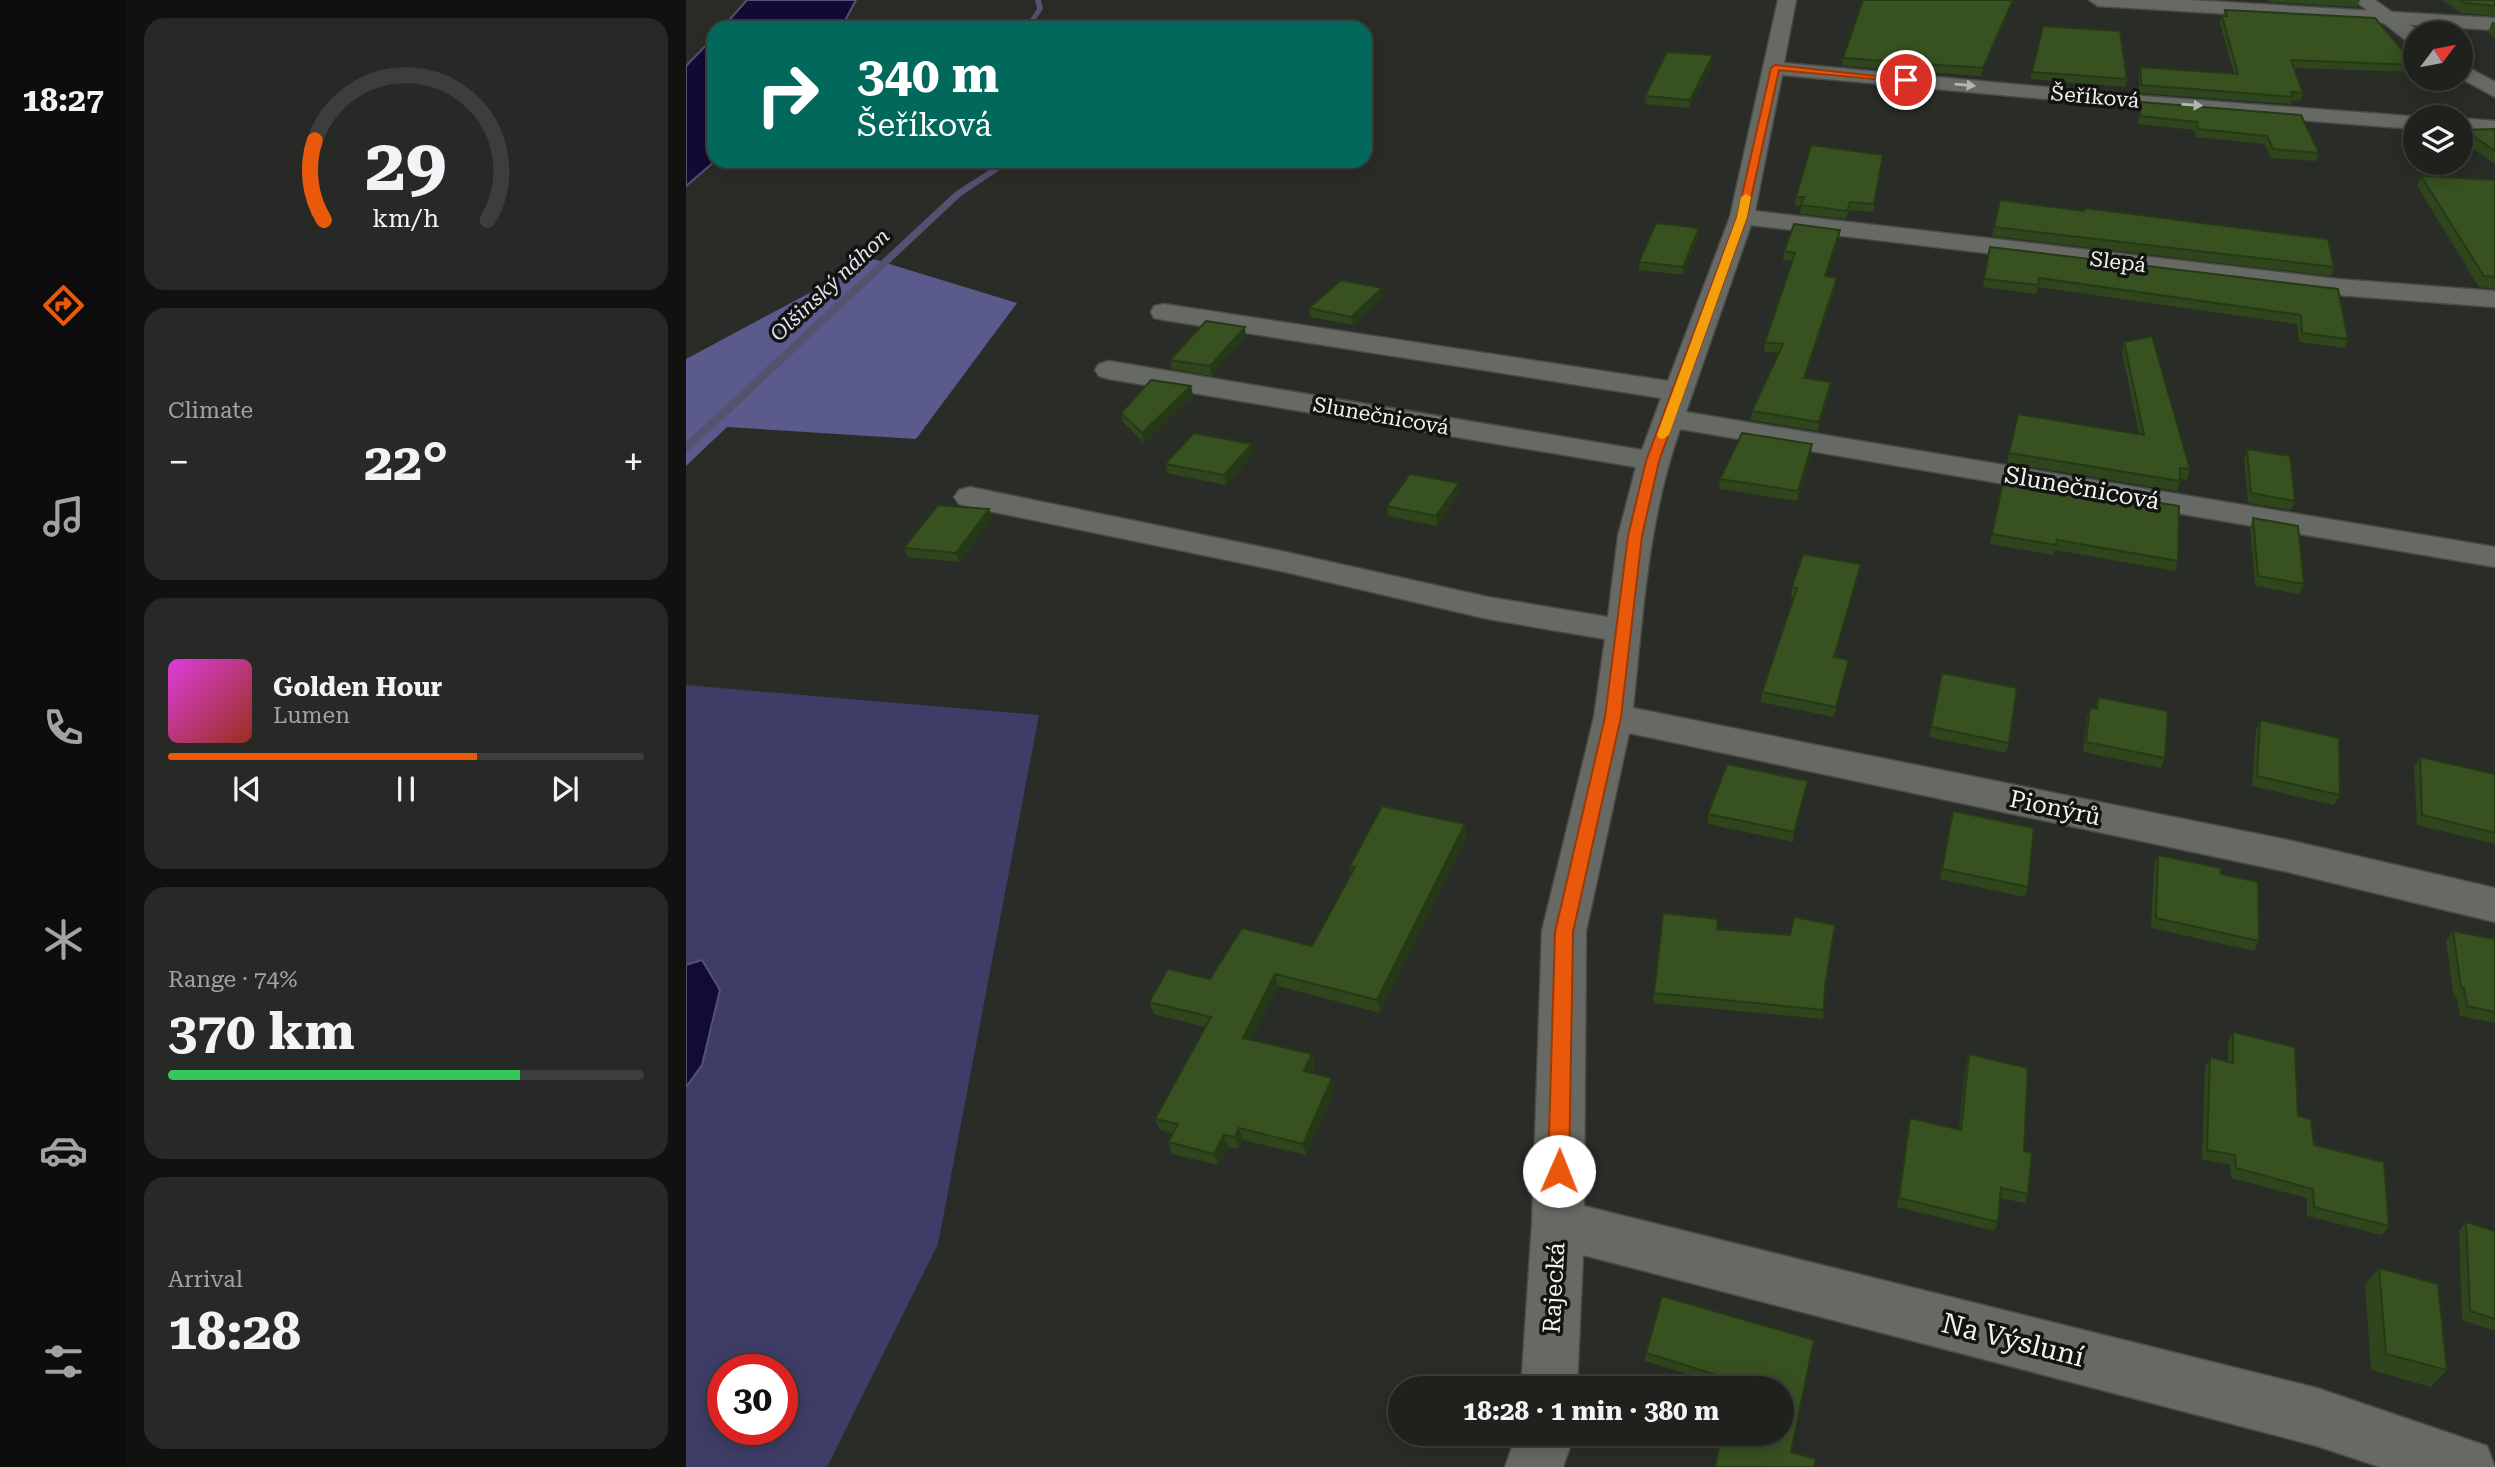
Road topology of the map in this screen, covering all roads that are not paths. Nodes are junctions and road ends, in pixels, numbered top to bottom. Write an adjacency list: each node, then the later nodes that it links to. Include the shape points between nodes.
1 (1787, 0): 7 (street, Rajecká)
2 (2098, 0): 4 (street)
3 (2363, 0): 4 (street)
4 (2387, 18): 5 (street); 6 (street)
5 (2495, 24)
6 (2403, 29)
7 (1775, 68): 10 (street, Šeříková, one-way to 10); 13 (street, Rajecká)
8 (2473, 78): 9 (street)
9 (2495, 92)
10 (2403, 121)
11 (2473, 126): 12 (street)
12 (2495, 128)
13 (1742, 217): 14 (street, Slepá, via 2337,287); 17 (street, Rajecká)
14 (2495, 299)
15 (1164, 312): 17 (street, Slunečnicová)
16 (1110, 370): 18 (street, Slunečnicová)
17 (1674, 405): 18 (street, Rajecká); 20 (street, Slunečnicová)
18 (1653, 461): 21 (street, Rajecká, via 1635,536)
19 (970, 497): 21 (street, via 1488,608)
20 (2495, 557)
21 (1624, 631): 22 (street, Rajecká)
22 (1613, 717): 23 (street, Pionýrů, via 2288,856); 24 (street, Rajecká, via 1564,932)
23 (2495, 905)
24 (1558, 1224): 25 (street, Rajecká); 28 (street, Na Výsluní, via 2317,1417)
25 (1550, 1376)
26 (1541, 1446): 27 (street)
27 (1534, 1467)
28 (2466, 1467)

